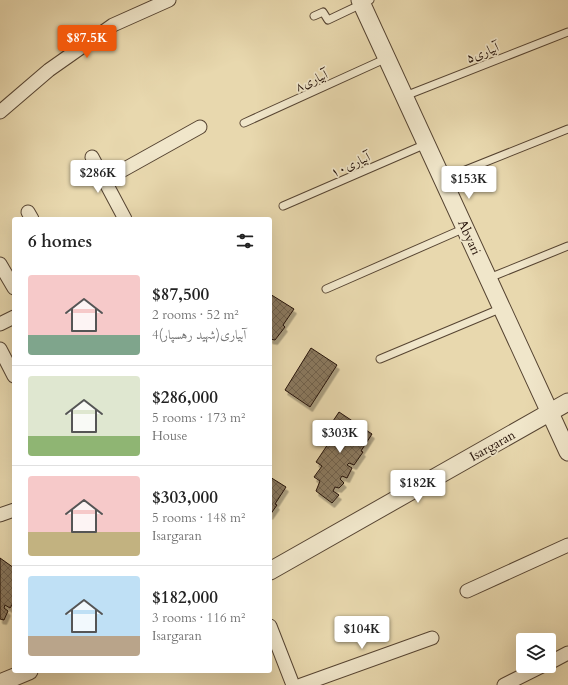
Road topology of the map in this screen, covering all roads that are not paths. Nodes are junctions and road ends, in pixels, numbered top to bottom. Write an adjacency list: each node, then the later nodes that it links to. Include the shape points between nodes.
1 (169, 0): 7 (street, via 114,25 49,70)
2 (364, 1): 3 (lane, via 328,20 324,12); 5 (street, Abyari)
3 (314, 16)
4 (568, 32): 6 (lane, آبیاری۵)
5 (387, 58): 6 (street, Abyari); 8 (lane, آبیاری۸)
6 (405, 96): 11 (street, Abyari)
7 (0, 112)
8 (244, 123)
9 (200, 127): 14 (street)
10 (568, 129): 13 (lane)
11 (427, 144): 13 (street, Abyari); 15 (lane, آبیاری۱۰)
12 (92, 157): 14 (street)
13 (443, 179): 17 (street, Abyari)
14 (105, 180): 16 (street)
15 (283, 206)
16 (124, 217)
17 (465, 227): 20 (street, Abyari); 22 (lane)
18 (568, 246): 20 (lane)
19 (1, 266): 21 (street)
20 (489, 278): 23 (street, Abyari)
21 (12, 285)
22 (326, 289)
23 (503, 308): 27 (lane); 30 (street, Abyari)
24 (12, 318): 25 (street)
25 (0, 324)
26 (0, 349): 28 (street)
27 (380, 359)
28 (12, 372)
29 (568, 402): 30 (street, Isargaran)
30 (551, 412): 31 (street, Abyari); 35 (street, Isargaran)
31 (568, 452)
32 (12, 511): 33 (street)
33 (0, 515)
34 (568, 545): 36 (street)
35 (272, 570)
36 (467, 591)
37 (272, 631): 44 (street)
38 (432, 638): 45 (street)
39 (568, 653): 40 (street)
40 (556, 659)
41 (24, 673): 43 (street)
42 (528, 673): 46 (street)
43 (0, 683)
44 (293, 685)
45 (301, 685)
46 (504, 685)

